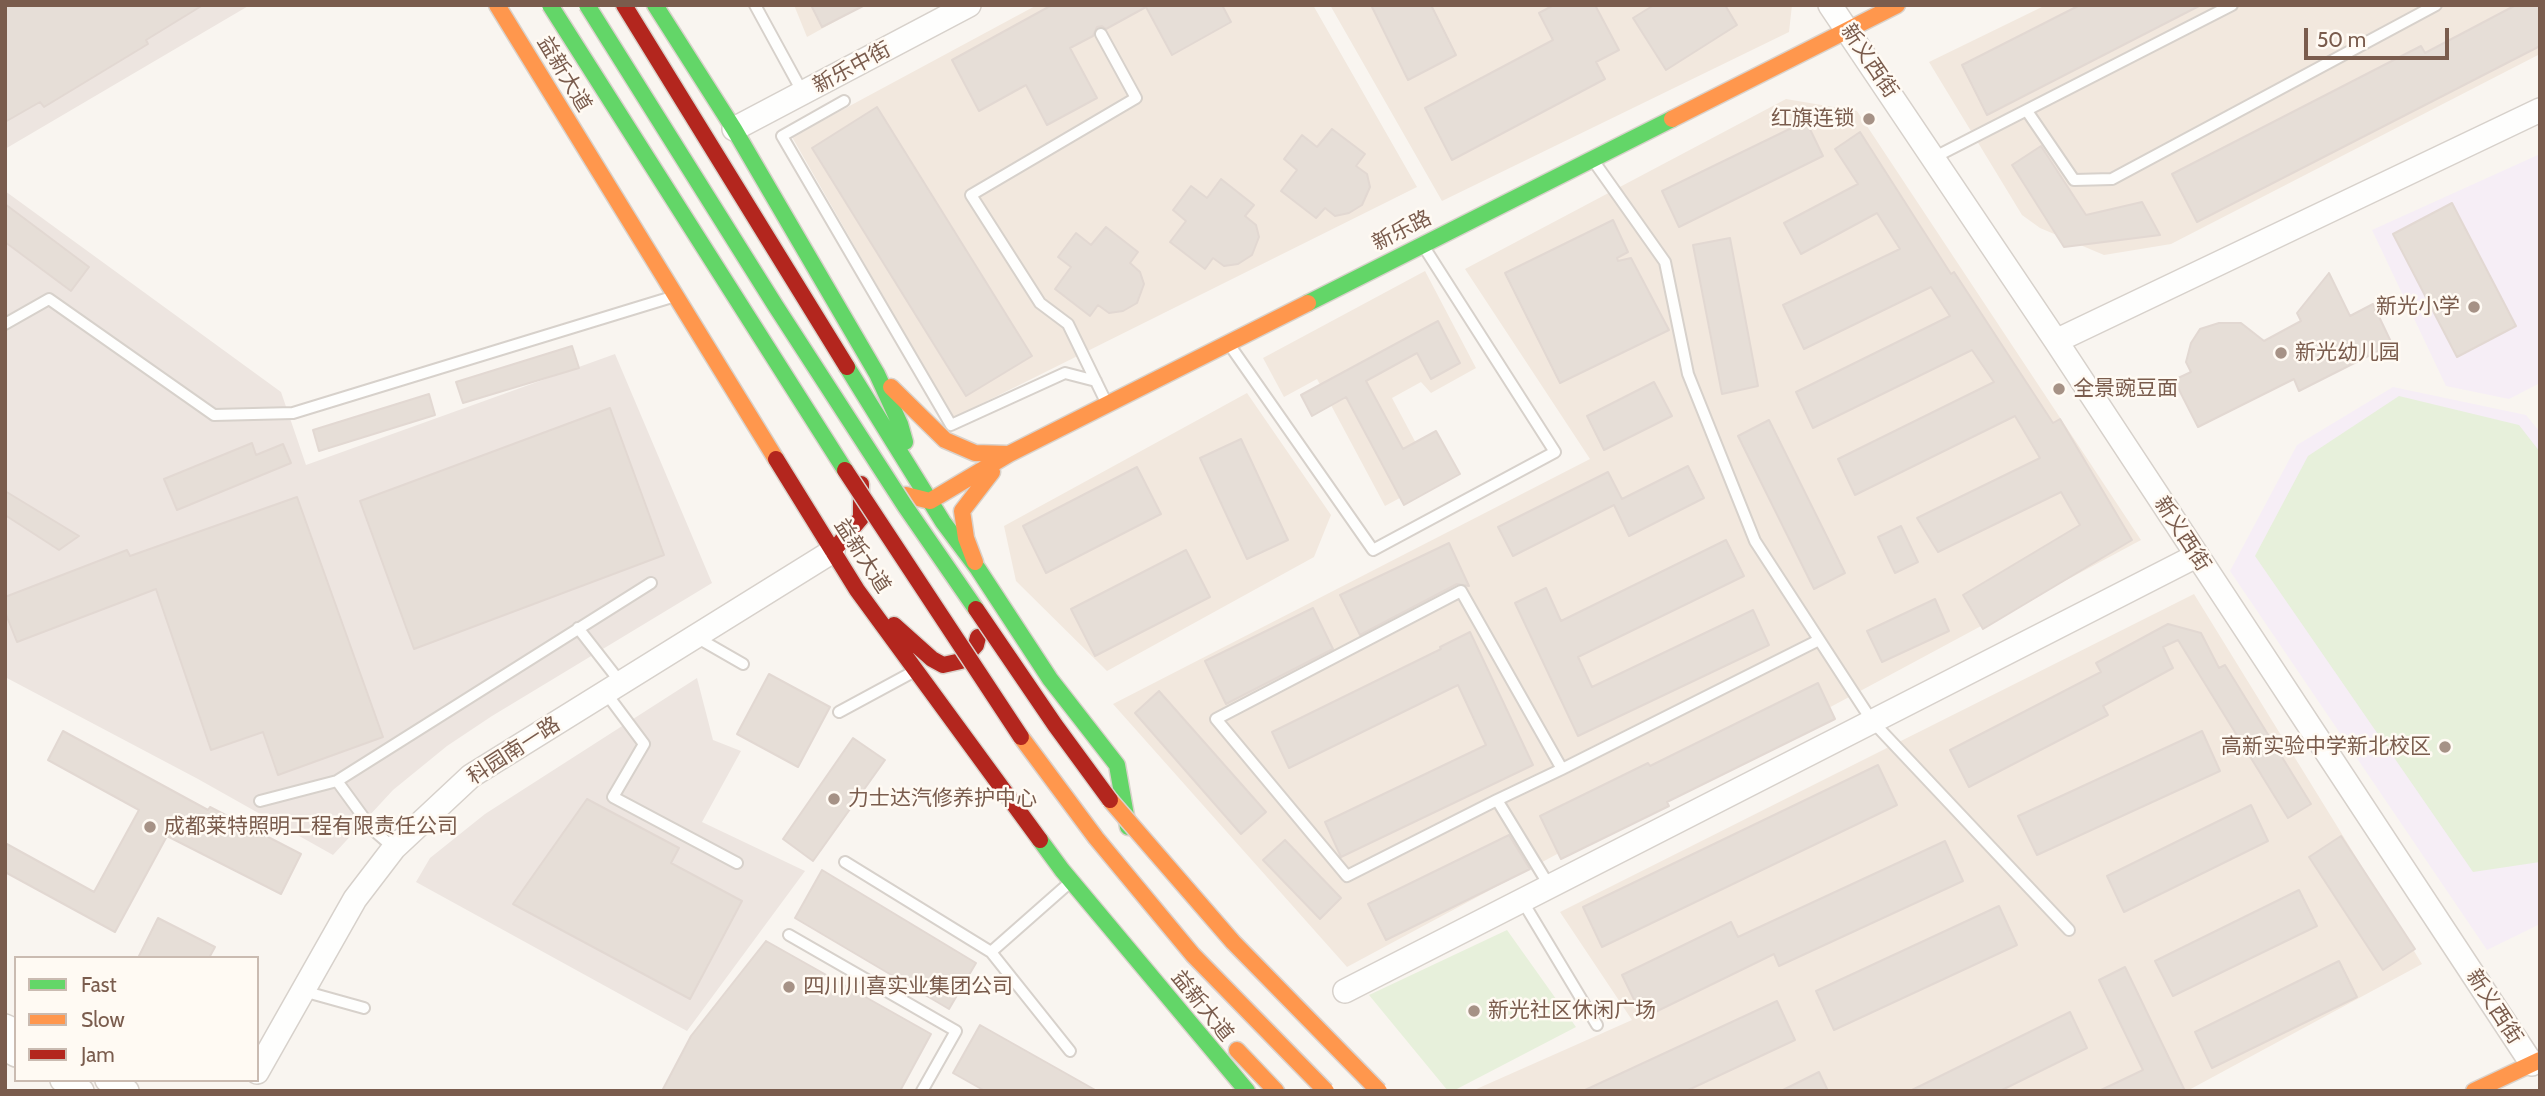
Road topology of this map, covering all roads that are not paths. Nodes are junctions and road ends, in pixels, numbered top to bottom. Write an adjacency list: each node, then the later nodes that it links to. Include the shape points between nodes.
1 (497, 5): 23 (main road, 益新大道)
2 (550, 5): 79 (main road, bridge, via 869,508 1021,738 1096,838 1193,954)
3 (570, 5): 30 (main road)
4 (587, 5): 80 (main road, bridge, via 898,495 1055,725 1175,877)
5 (624, 5): 32 (main road, via 847,368)
6 (655, 5): 19 (main road)
7 (755, 5): 15 (lane)
8 (970, 5): 15 (street, 新乐中街)
9 (1830, 5): 13 (street, 新义西街)
10 (1897, 5): 13 (main road, 新乐路)
11 (2232, 5): 17 (lane)
12 (2436, 5): 17 (lane, via 2112,179 2074,180)
13 (1847, 29): 20 (main road, 新乐路); 21 (street, 新义西街)
14 (1101, 34): 28 (lane, via 1136,98 971,195 1040,303 1068,324)
15 (803, 93): 19 (street, 新乐中街)
16 (844, 101): 28 (lane, via 782,136 951,425 1065,373)
17 (2027, 110): 21 (lane)
18 (2540, 110): 25 (street)
19 (734, 129): 27 (main road)
20 (1592, 158): 22 (main road, 新乐路); 42 (lane, via 1665,262 1688,374 1755,541)
21 (1933, 159): 25 (street, 新义西街)
22 (1422, 245): 26 (main road, 新乐路); 26 (lane, via 1555,452 1373,550)
23 (674, 296): 24 (lane, via 293,413 214,415 49,299); 35 (main road, 益新大道)
24 (5, 324)
25 (2056, 341): 36 (street, 新义西街)
26 (1229, 343): 29 (main road, 新乐路)
27 (877, 374): 31 (main road, via 945,440 975,453); 32 (main road)
28 (1096, 381): 29 (lane)
29 (1108, 404): 31 (main road, 新乐路)
30 (840, 431): 33 (main road, via 875,470 906,495); 35 (main road, via 861,480 861,518)
31 (1009, 454): 32 (main road); 33 (main road, 新乐路); 37 (main road, via 962,511)
32 (928, 477): 33 (main road)
33 (930, 501): 34 (main road)
34 (943, 522): 37 (main road); 39 (main road, via 981,625 976,645 961,661 943,665 932,659)
35 (833, 551): 39 (main road, 益新大道); 41 (street, 科园南一路)
36 (2196, 556): 47 (street); 69 (street, 新义西街)
37 (978, 569): 58 (main road, via 1050,679 1117,765)
38 (651, 583): 40 (lane)
39 (857, 590): 44 (main road, 益新大道)
40 (578, 628): 45 (lane); 49 (lane)
41 (696, 637): 43 (lane); 45 (street, 科园南一路)
42 (1819, 640): 47 (lane); 48 (lane)
43 (743, 664)
44 (915, 671): 46 (lane); 55 (main road, 益新大道)
45 (613, 688): 52 (street, 科园南一路, via 471,776); 54 (lane, via 644,744 613,797)
46 (839, 712)
47 (1872, 721): 56 (street); 59 (lane)
48 (1562, 769): 50 (lane); 50 (lane, via 1461,591 1216,719 1347,876)
49 (337, 781): 51 (lane); 52 (lane, via 372,829)
50 (1497, 800): 56 (lane)
51 (260, 801)
52 (394, 848): 62 (street, 科园南一路, via 355,899)
53 (845, 862): 61 (lane)
54 (737, 863)
55 (1071, 881): 61 (lane); 66 (main road, 益新大道)
56 (1550, 887): 57 (street)
57 (1523, 902): 63 (street); 65 (lane)
58 (1148, 928)
59 (2069, 930)
60 (789, 935): 76 (lane, via 956,1031)
61 (991, 952): 68 (lane)
62 (303, 991): 64 (lane); 71 (street, 科园南一路)
63 (1345, 991)
64 (364, 1009)
65 (1597, 1025)
66 (1202, 1039): 70 (main road); 77 (main road, 益新大道)
67 (1234, 1046): 78 (main road, 益新大道)
68 (1070, 1051)
69 (2536, 1062): 81 (main road)
70 (1200, 1063)
71 (259, 1068)
72 (66, 1082): 74 (street)
73 (111, 1082): 75 (street)
74 (82, 1091)
75 (127, 1091)
76 (922, 1091)
77 (1247, 1091)
78 (1276, 1091)
79 (1326, 1091)
80 (1379, 1091)
81 (2474, 1091)

